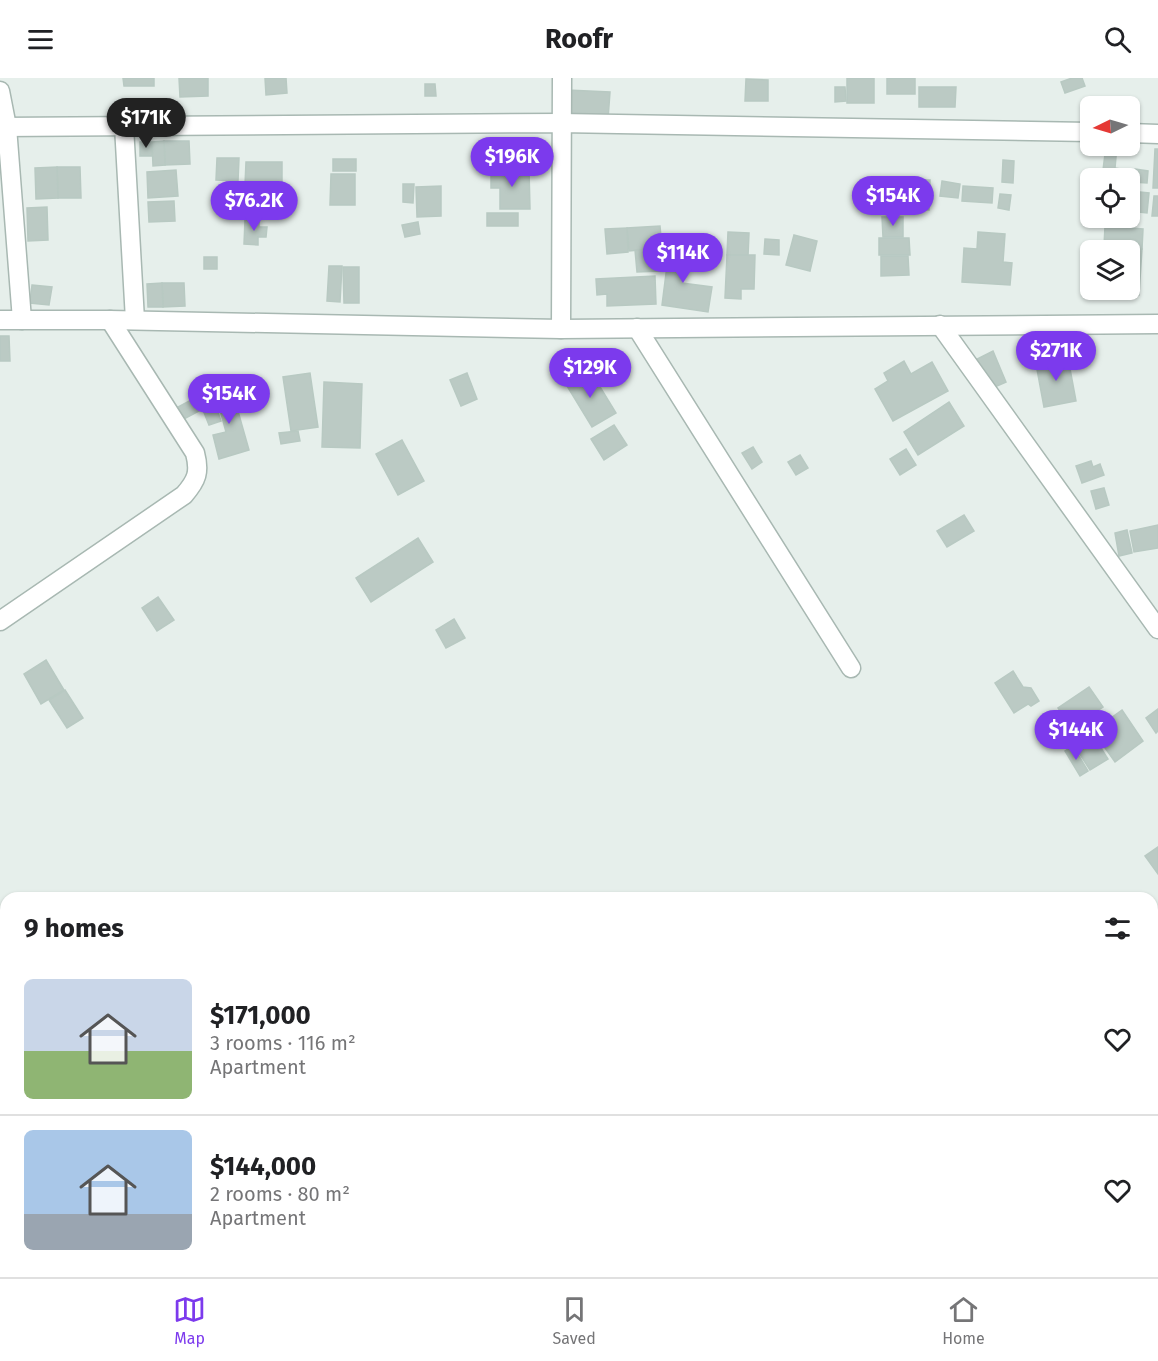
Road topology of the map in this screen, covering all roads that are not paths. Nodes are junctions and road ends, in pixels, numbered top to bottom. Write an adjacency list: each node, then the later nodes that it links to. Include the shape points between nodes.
1 (562, 78): 3 (street)
2 (0, 91): 5 (street)
3 (560, 123): 4 (street); 6 (street); 16 (street)
4 (124, 126): 5 (street); 12 (street)
5 (4, 127): 9 (street)
6 (1080, 132)
7 (1140, 133): 8 (street)
8 (1158, 134)
9 (22, 320): 10 (street); 11 (street)
10 (110, 320): 12 (street); 17 (street, via 195,453 197,480 184,495 147,522)
11 (0, 321)
12 (135, 321): 16 (street)
13 (1158, 324): 14 (street)
14 (940, 325): 15 (street); 18 (street)
15 (637, 328): 16 (street); 19 (street)
16 (561, 329)
17 (0, 621)
18 (1158, 629)
19 (851, 668)

